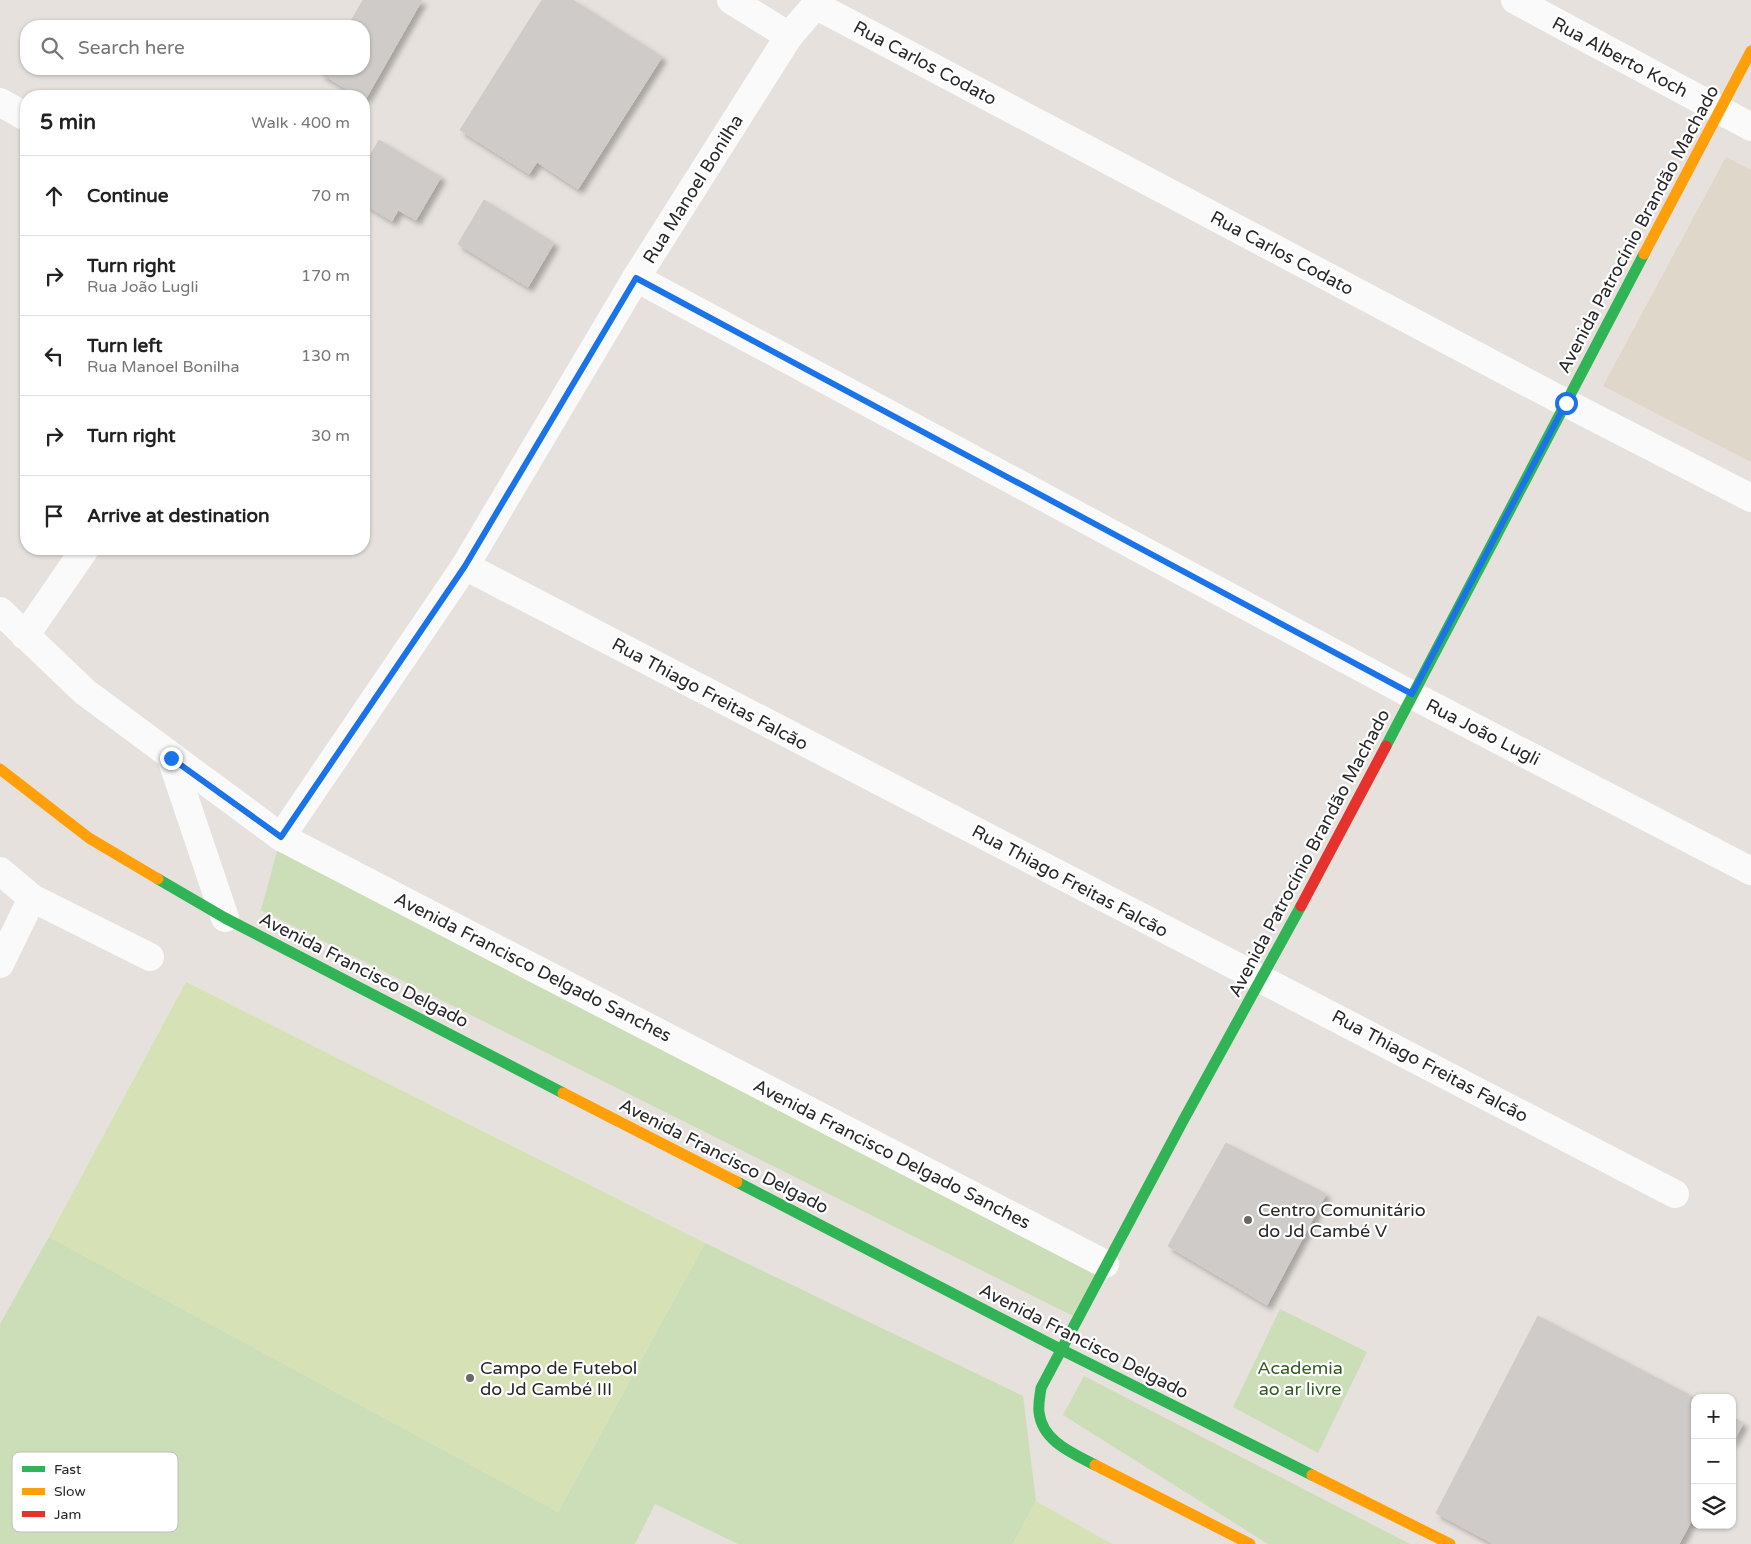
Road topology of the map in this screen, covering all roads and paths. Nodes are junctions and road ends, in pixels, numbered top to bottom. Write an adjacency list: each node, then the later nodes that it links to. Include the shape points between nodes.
1 (731, 0): 4 (street)
2 (1515, 0): 7 (street, Rua Alberto Koch)
3 (817, 3): 4 (street, Rua Manoel Bonilha); 11 (street, Rua Carlos Codato)
4 (790, 36): 10 (street, Rua Manoel Bonilha)
5 (1751, 51): 7 (street, Avenida Patrocínio Brandão Machado)
6 (0, 102): 8 (street)
7 (1720, 111): 9 (street, Rua Alberto Koch); 11 (street, Avenida Patrocínio Brandão Machado)
8 (20, 114)
9 (1751, 127)
10 (636, 278): 14 (street, Rua Manoel Bonilha); 17 (street, Rua João Lugli)
11 (1566, 403): 12 (street, Rua Carlos Codato); 17 (street, Avenida Patrocínio Brandão Machado)
12 (1751, 498)
13 (81, 555): 16 (street)
14 (465, 566): 20 (street, Rua Manoel Bonilha); 27 (street, Rua Thiago Freitas Falcão)
15 (0, 611): 16 (street, Avenida Francisco Delgado Sanches)
16 (25, 636): 18 (street, Avenida Francisco Delgado Sanches, via 85,692)
17 (1412, 694): 22 (street, Rua João Lugli); 27 (street, Avenida Patrocínio Brandão Machado)
18 (171, 758): 20 (street, Avenida Francisco Delgado Sanches); 24 (street)
19 (0, 769): 24 (street, Avenida Francisco Delgado, via 89,838)
20 (281, 837): 29 (street, Avenida Francisco Delgado Sanches)
21 (0, 870): 23 (street)
22 (1751, 870)
23 (32, 898): 25 (street); 26 (street)
24 (225, 918): 30 (street, Avenida Francisco Delgado)
25 (150, 957)
26 (0, 964)
27 (1262, 981): 28 (street, Rua Thiago Freitas Falcão); 29 (street, Avenida Patrocínio Brandão Machado)
28 (1676, 1194)
29 (1105, 1264): 30 (street, Avenida Patrocínio Brandão Machado)
30 (1060, 1349): 31 (street, Avenida Patrocínio Brandão Machado, via 1041,1388 1039,1413 1047,1433 1062,1448); 32 (street, Avenida Francisco Delgado)
31 (1250, 1544)
32 (1450, 1544)

